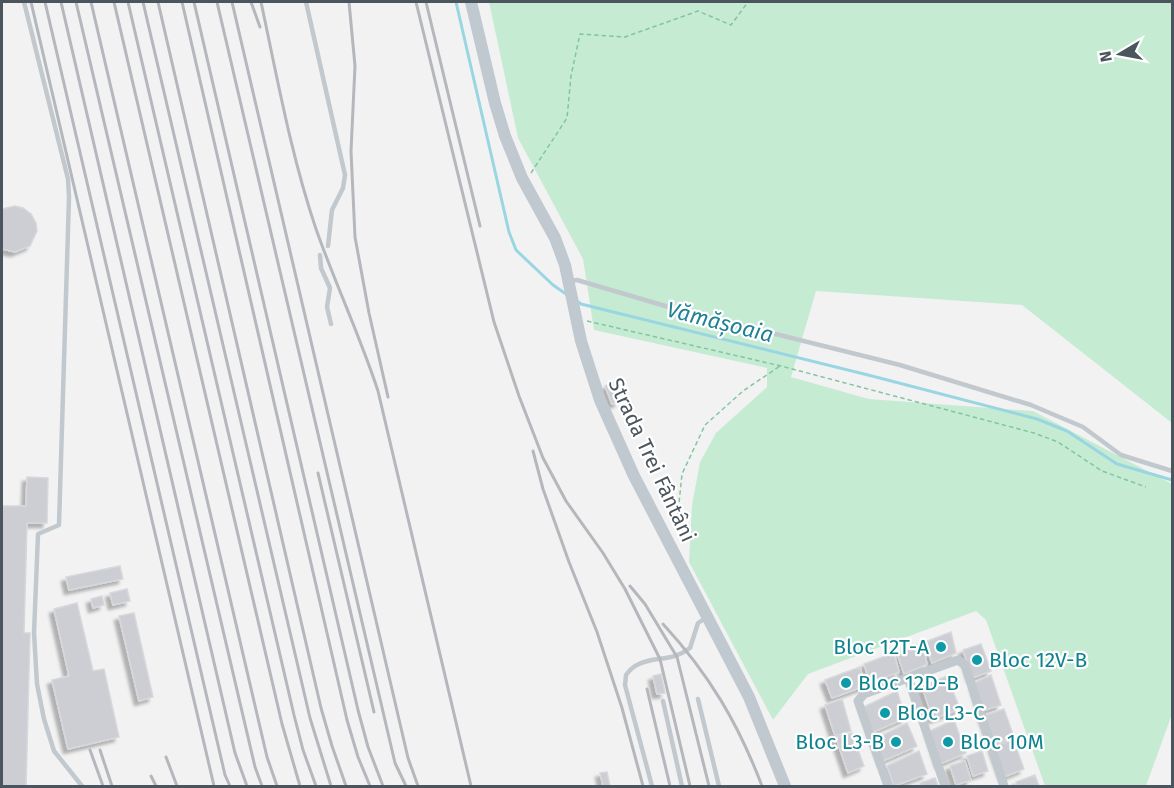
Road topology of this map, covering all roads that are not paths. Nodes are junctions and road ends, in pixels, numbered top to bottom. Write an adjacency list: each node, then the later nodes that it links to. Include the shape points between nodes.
1 (24, 2): 13 (lane, via 68,179 69,197 59,525 38,534 34,633 37,684 54,751)
2 (306, 2): 4 (lane, via 345,175 332,210)
3 (471, 2): 6 (main road, Strada Trei Fântâni, via 505,136 522,178 555,238)
4 (328, 246)
5 (320, 255): 7 (lane, via 330,288 327,307)
6 (569, 284): 8 (lane, via 577,280 900,365 1032,405 1083,428 1121,455); 9 (main road, Strada Trei Fântâni, via 587,363 613,432)
7 (331, 324)
8 (1173, 471)
9 (707, 617): 14 (lane, via 698,622 690,648 677,657 636,665 626,675 625,685); 17 (main road, Strada Trei Fântâni, via 749,697)
10 (908, 678): 18 (street, via 864,694 858,701); 19 (street); 20 (street, via 958,660 965,665)
11 (698, 699): 16 (lane)
12 (663, 700): 15 (lane)
13 (82, 786)
14 (652, 786)
15 (682, 786)
16 (719, 786)
17 (786, 786)
18 (888, 786)
19 (945, 786)
20 (1004, 786)

